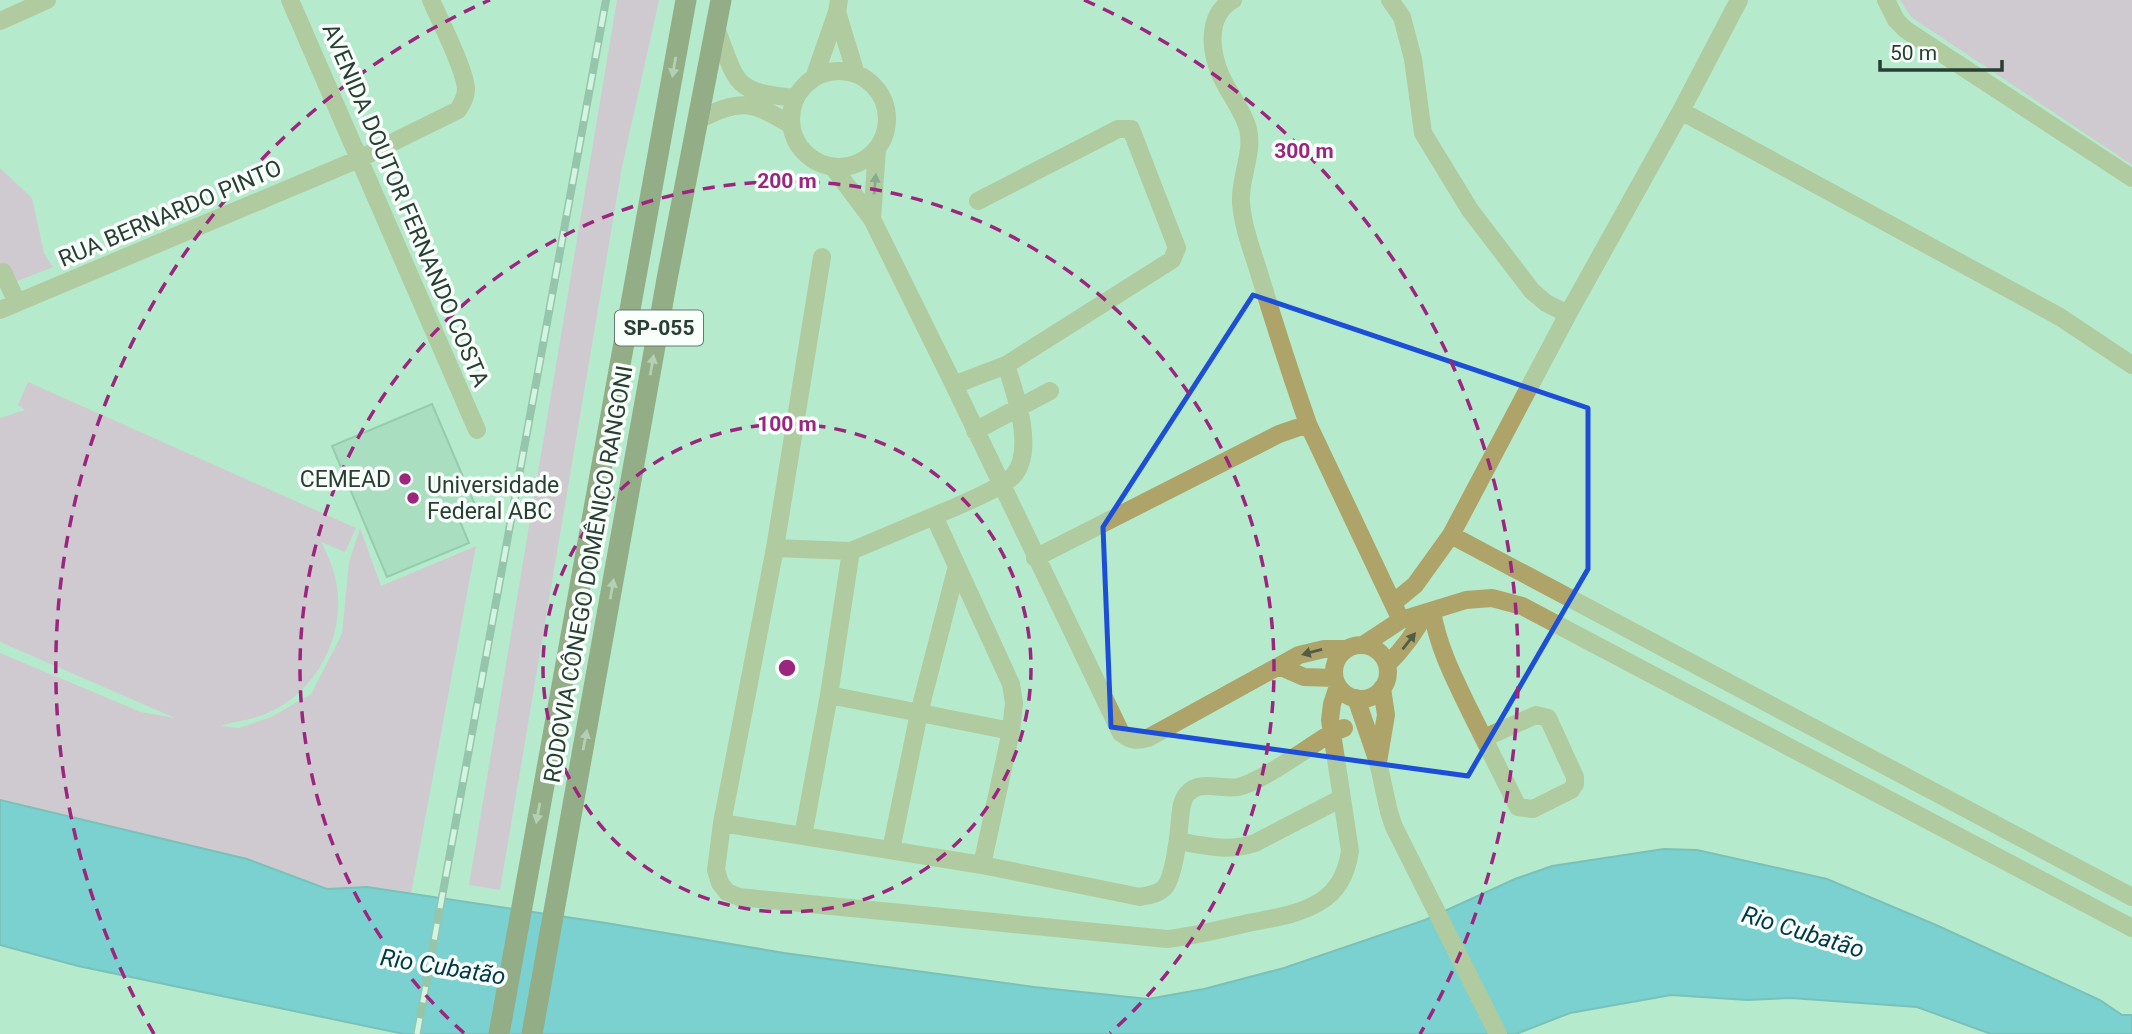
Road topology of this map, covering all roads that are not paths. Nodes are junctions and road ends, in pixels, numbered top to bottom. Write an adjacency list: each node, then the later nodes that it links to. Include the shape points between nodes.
1 (47, 0): 11 (street)
2 (290, 0): 20 (street, AVENIDA DOUTOR FERNANDO COSTA)
3 (431, 0): 20 (street, RUA BERNARDO PINTO, via 461,71 465,99 458,110)
4 (686, 0): 66 (highway, RODOVIA CÔNEGO DOMÊNICO RANGONI / SP-055, one-way to 66)
5 (721, 0): 12 (highway, RODOVIA CÔNEGO DOMÊNICO RANGONI / SP-055)
6 (1233, 0): 35 (street, via 1214,23 1212,42 1220,75 1248,129 1241,202 1248,238)
7 (1390, 0): 29 (street, via 1402,18 1413,59 1423,133 1469,210 1532,291)
8 (1740, 0): 16 (street)
9 (1886, 0): 22 (street, via 1906,30)
10 (838, 6): 13 (street); 14 (street)
11 (0, 21)
12 (716, 28): 15 (street, via 741,85 752,92); 17 (highway, RODOVIA CÔNEGO DOMÊNICO RANGONI / SP-055)
13 (856, 74): 14 (street, via 834,71); 19 (street, via 875,86 886,106 887,128)
14 (814, 78): 15 (street)
15 (796, 98): 18 (street)
16 (1681, 111): 29 (street); 31 (street, via 2060,317)
17 (698, 120): 18 (street, via 736,104 766,109); 65 (highway, RODOVIA CÔNEGO DOMÊNICO RANGONI / SP-055, one-way to 17)
18 (791, 125): 21 (street, via 805,153)
19 (877, 149): 21 (street, via 853,166); 24 (street, one-way to 19)
20 (359, 159): 27 (street, RUA BERNARDO PINTO); 36 (street, AVENIDA DOUTOR FERNANDO COSTA)
21 (834, 167): 24 (street)
22 (2132, 178)
23 (978, 201): 30 (street, via 1118,129 1131,129 1177,248 1172,260)
24 (872, 219): 32 (street)
25 (822, 257): 41 (street)
26 (3, 272): 27 (street)
27 (17, 303): 28 (street, RUA BERNARDO PINTO)
28 (0, 310)
29 (1568, 314): 40 (street)
30 (1006, 365): 32 (street); 34 (street)
31 (2132, 365)
32 (954, 385): 37 (street)
33 (1050, 391): 34 (street)
34 (1020, 408): 37 (street); 38 (street, via 1020,464)
35 (1308, 424): 43 (street, via 1279,434); 45 (street)
36 (477, 430)
37 (975, 431): 38 (street)
38 (1000, 485): 39 (street); 43 (street)
39 (934, 516): 42 (street); 44 (street)
40 (1451, 535): 45 (street, via 1415,585); 67 (street)
41 (775, 548): 42 (street); 60 (street)
42 (851, 551): 53 (street)
43 (1035, 558): 50 (street, via 1121,733 1129,740 1148,738)
44 (957, 566): 54 (street); 55 (street, via 1011,684)
45 (1393, 603): 47 (street)
46 (1428, 612): 47 (street); 49 (street, one-way to 46); 57 (street); 68 (street, via 1466,600 1492,598 1522,606)
47 (1401, 620): 48 (street)
48 (1355, 647): 49 (street, via 1378,651); 50 (street, one-way to 50, via 1310,652); 52 (street, via 1339,657 1334,667)
49 (1387, 665): 51 (street)
50 (1281, 667): 52 (street)
51 (1382, 688): 52 (street, via 1370,697); 58 (street, via 1386,715)
52 (1345, 690): 56 (street, via 1348,718); 58 (street)
53 (829, 695): 54 (street); 61 (street)
54 (919, 713): 55 (street); 63 (street)
55 (1011, 731): 64 (street)
56 (1336, 735): 59 (street); 62 (street, via 1240,787 1195,788 1182,805)
57 (1483, 738): 57 (street, via 1518,807 1533,809 1575,784 1548,718 1535,715)
58 (1378, 762): 73 (street, via 1394,827)
59 (1342, 798): 60 (street, via 1350,851 1347,868 1339,885 1322,900 1300,912 1167,939 739,897 727,892 716,870); 62 (street, via 1239,848)
60 (722, 823): 61 (street)
61 (803, 836): 63 (street)
62 (1178, 841): 64 (street, via 1164,888 1140,897)
63 (891, 850): 64 (street)
64 (982, 865)
65 (559, 880): 71 (highway, RODOVIA CÔNEGO DOMÊNICO RANGONI / SP-055); 72 (highway)
66 (525, 885): 69 (highway); 70 (highway, RODOVIA CÔNEGO DOMÊNICO RANGONI / SP-055)
67 (2132, 897)
68 (2132, 928)
69 (484, 1034)
70 (499, 1034)
71 (531, 1034)
72 (539, 1034)
73 (1498, 1034)

